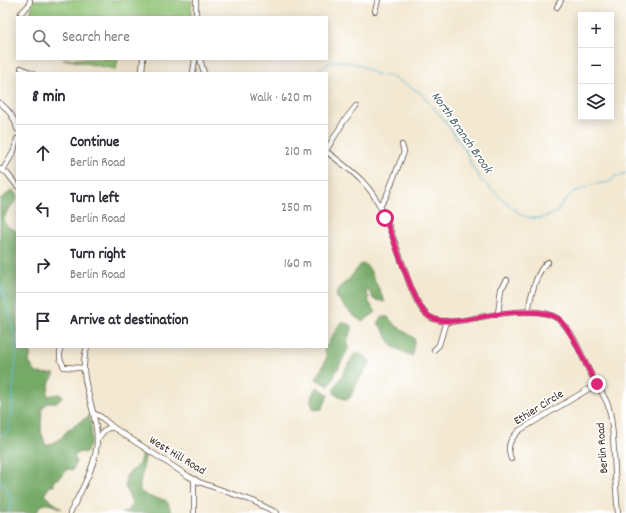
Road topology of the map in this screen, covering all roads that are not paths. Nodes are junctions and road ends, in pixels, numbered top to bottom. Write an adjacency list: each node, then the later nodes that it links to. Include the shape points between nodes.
1 (30, 0): 7 (street, via 29,5)
2 (196, 0): 8 (street)
3 (378, 0): 6 (street)
4 (560, 0): 5 (street)
5 (557, 7)
6 (375, 11)
7 (21, 13)
8 (196, 16)
9 (143, 60): 14 (street)
10 (195, 60): 15 (street)
11 (200, 60): 16 (street)
12 (21, 68): 13 (street)
13 (28, 72)
14 (142, 72)
15 (193, 72)
16 (204, 72)
17 (0, 103): 19 (street, via 11,114)
18 (356, 106): 22 (street)
19 (16, 126)
20 (16, 143): 24 (street, via 14,151)
21 (402, 145): 26 (street, via 404,152)
22 (328, 148)
23 (328, 151): 26 (street, Berlin Road, via 363,181)
24 (1, 170): 25 (street)
25 (16, 185)
26 (380, 206): 31 (street, Berlin Road, via 417,300 429,317)
27 (548, 262): 29 (street, via 542,267 535,284)
28 (507, 280): 30 (street, via 501,289)
29 (528, 312): 30 (street, Berlin Road); 36 (street, Berlin Road, via 548,314 562,322)
30 (498, 314): 31 (street, Berlin Road)
31 (446, 321): 34 (street, via 439,345)
32 (60, 348): 35 (street, via 60,359 64,367)
33 (86, 348): 35 (street)
34 (434, 350)
35 (84, 368): 37 (street, via 85,385)
36 (597, 384): 40 (street, Ethier Circle, via 520,430 508,450); 45 (street, Berlin Road, via 607,402 613,425)
37 (93, 413): 38 (street, West Hill Road); 39 (street)
38 (114, 428): 39 (street, via 106,429); 41 (street, West Hill Road)
39 (97, 440): 42 (street, via 92,466)
40 (511, 459)
41 (194, 479): 43 (street); 44 (street, West Hill Road, via 253,501)
42 (70, 513)
43 (194, 513)
44 (277, 513)
45 (618, 513)

